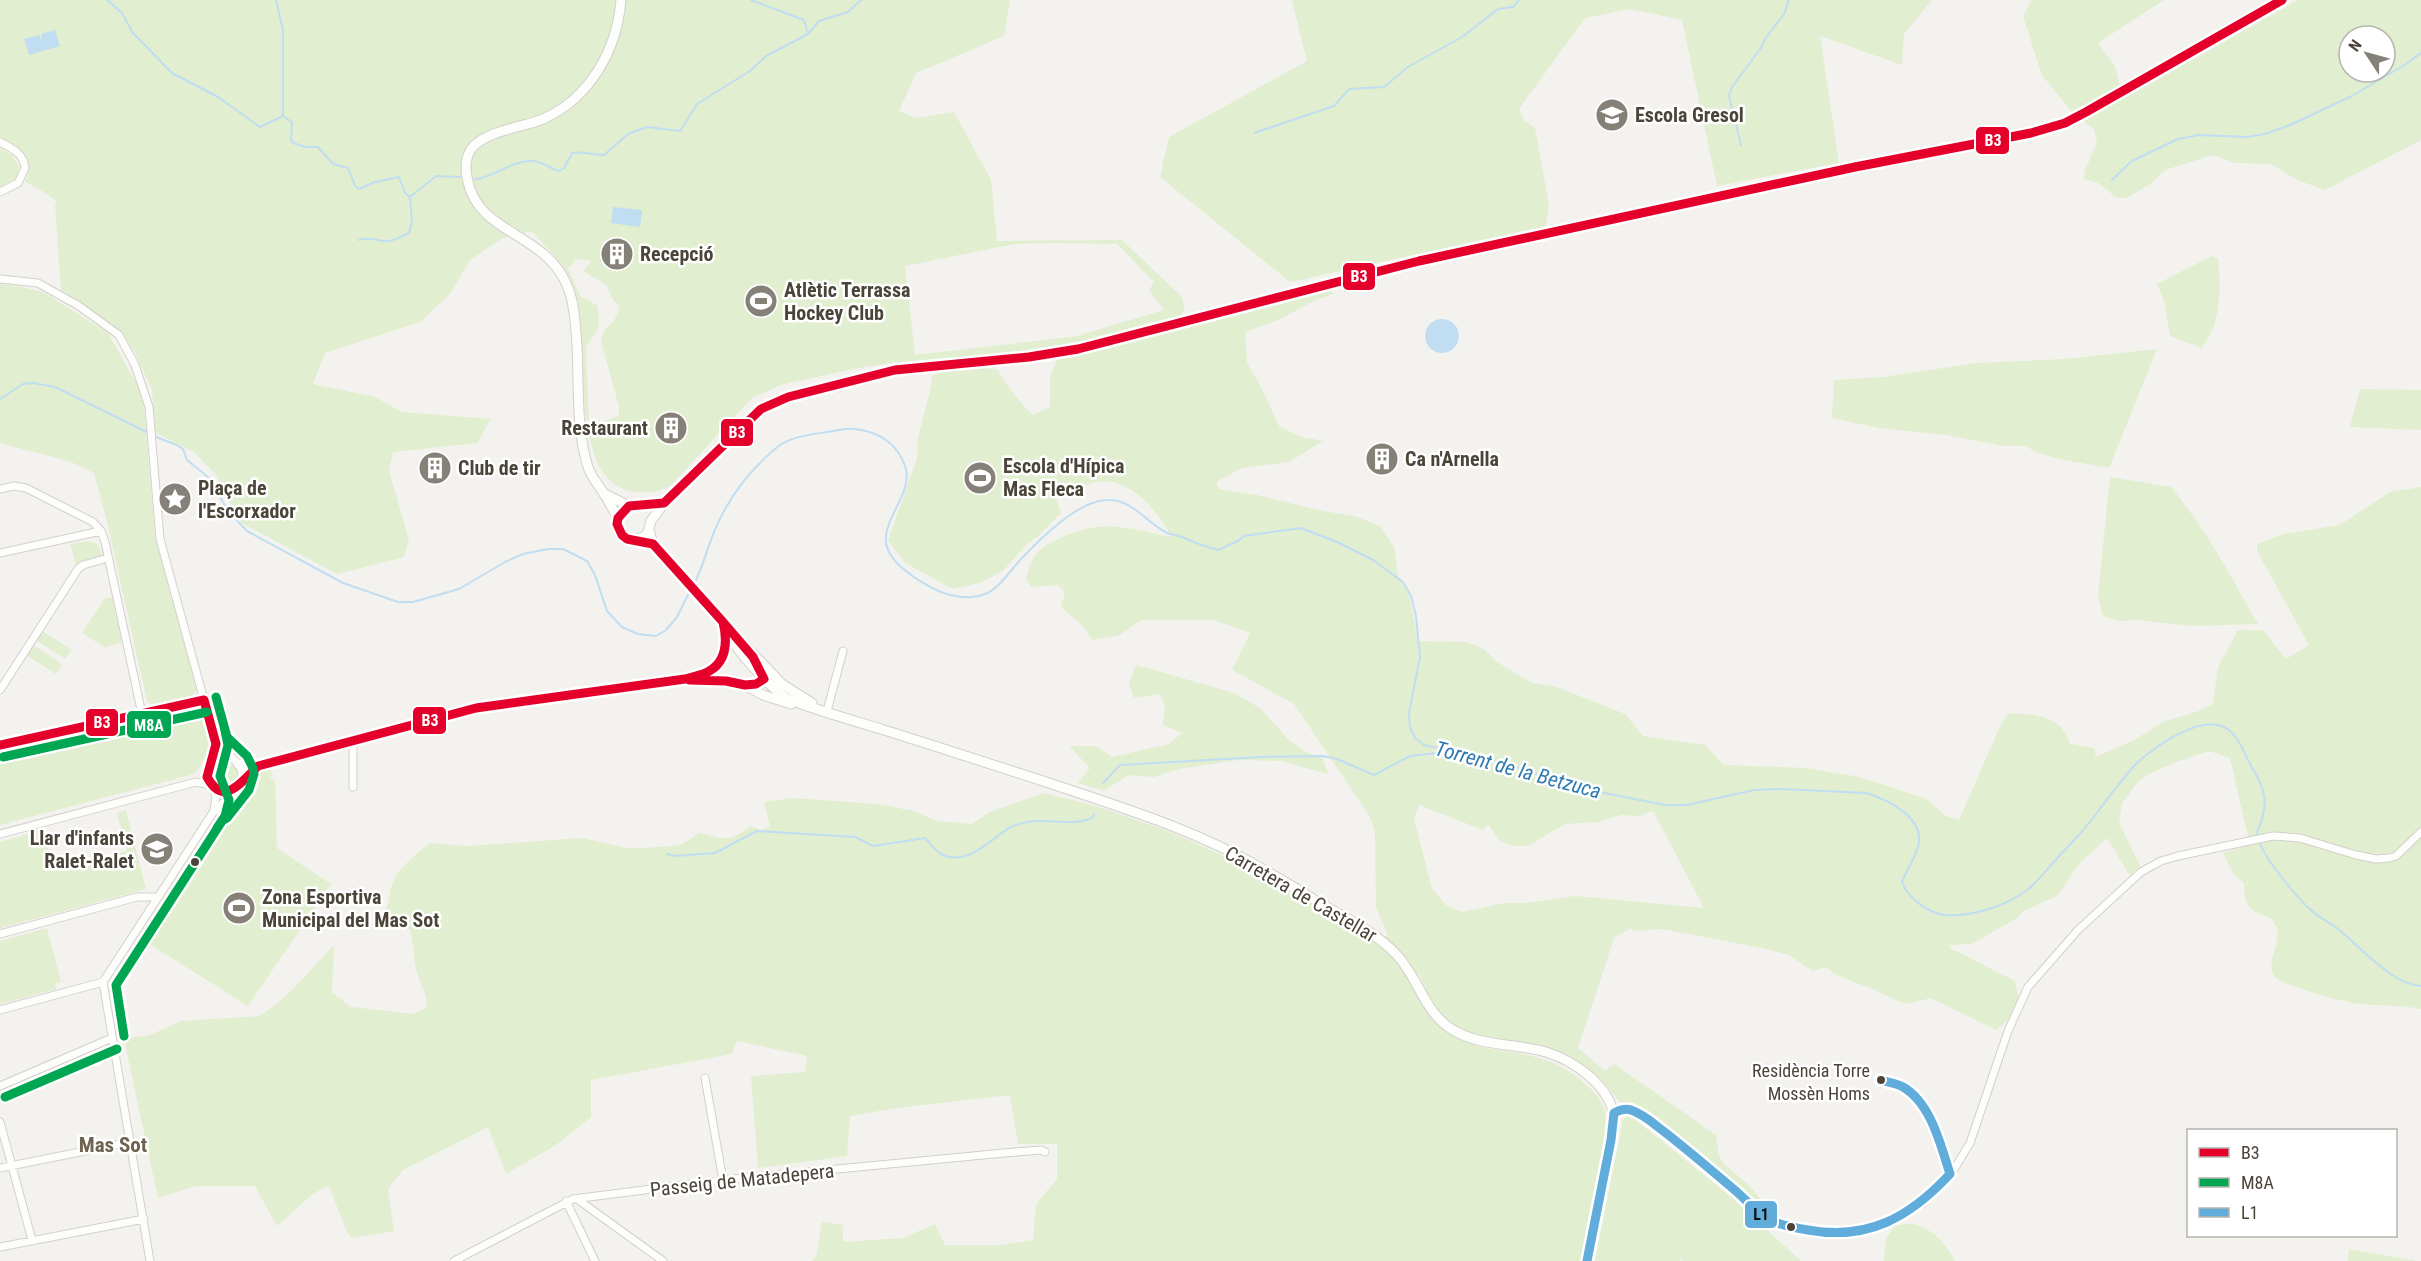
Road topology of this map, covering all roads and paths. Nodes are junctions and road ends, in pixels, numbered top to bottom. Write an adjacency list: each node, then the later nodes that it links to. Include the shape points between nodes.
1 (621, 0): 7 (street, via 618,29 610,50 584,89 554,114 480,141 472,147 466,161 470,190 479,208 545,255 561,274 569,292 575,315 585,453 589,469)
2 (2282, 0): 8 (street, via 2086,112 2031,133 1419,261 1078,349 895,370 815,388 761,410)
3 (0, 142): 4 (street, via 20,155 25,168 18,183)
4 (0, 192)
5 (0, 279): 25 (street, via 28,280 50,288 108,325 119,335 135,365 145,389 152,431 160,539)
6 (0, 489): 12 (street, via 26,488 93,522)
7 (605, 494): 9 (street); 10 (street)
8 (664, 502): 9 (street); 11 (street)
9 (633, 506): 10 (street); 11 (street, via 646,511)
10 (618, 518): 13 (street, via 621,535)
11 (650, 526): 13 (street, via 645,536); 14 (street)
12 (101, 531): 15 (street); 16 (street)
13 (635, 540): 14 (street)
14 (656, 548): 17 (street)
15 (0, 553)
16 (108, 558): 24 (street, via 78,569); 28 (street)
17 (723, 622): 18 (street, Carretera de Castellar); 19 (street, Carretera de Castellar)
18 (727, 633): 21 (street, via 727,647 719,663 704,674); 22 (street, Carretera de Castellar)
19 (745, 645): 22 (street, via 762,669); 27 (street, Carretera de Castellar, via 782,684)
20 (843, 651): 27 (street)
21 (685, 679): 23 (street); 29 (street, via 492,705)
22 (764, 679): 23 (street); 26 (street, Carretera de Castellar, via 780,694)
23 (745, 685): 26 (street, via 763,695)
24 (0, 690)
25 (204, 700): 28 (street); 30 (street)
26 (804, 705): 27 (street, Carretera de Castellar)
27 (824, 710): 50 (street, Carretera de Castellar, via 1143,814 1233,853 1374,935 1410,970 1432,1012 1446,1026 1485,1043 1556,1056 1598,1085)
28 (142, 714): 31 (street)
29 (353, 740): 34 (street); 38 (street)
30 (216, 744): 32 (street); 33 (street)
31 (0, 745)
32 (234, 761): 33 (street, via 223,758); 34 (street); 35 (street, via 242,772)
33 (210, 765): 36 (street); 37 (street, via 207,777)
34 (258, 766): 35 (street)
35 (241, 781): 39 (street)
36 (196, 782): 37 (street); 42 (street)
37 (212, 786): 39 (street, via 222,792); 40 (street, via 216,796)
38 (353, 787)
39 (231, 791): 40 (street)
40 (214, 811): 43 (street)
41 (2421, 832): 50 (street, via 2396,856 2376,859 2300,838 2271,836 2178,856 2133,878 2078,930 2023,995 1962,1158 1927,1200 1868,1228 1820,1234 1768,1219 1643,1116 1623,1109)
42 (0, 834)
43 (157, 897): 44 (street, via 137,897); 45 (street)
44 (0, 934)
45 (103, 982): 46 (street); 47 (street)
46 (0, 1010)
47 (112, 1038): 49 (street); 52 (street)
48 (705, 1078): 56 (street)
49 (0, 1086)
50 (1614, 1113): 67 (street)
51 (0, 1122): 54 (street)
52 (130, 1142): 54 (street); 59 (street)
53 (1045, 1152): 56 (street, Passeig de Matadepera)
54 (12, 1166): 55 (street); 60 (street)
55 (0, 1168)
56 (723, 1180): 57 (street, Passeig de Matadepera)
57 (577, 1199): 58 (street, Passeig de Matadepera); 66 (street)
58 (566, 1201): 62 (street, Passeig de Matadepera); 65 (street)
59 (144, 1219): 60 (street); 63 (street)
60 (32, 1240): 61 (street)
61 (0, 1247)
62 (468, 1258): 64 (street, Passeig de Matadepera)
63 (150, 1261)
64 (454, 1261)
65 (596, 1261)
66 (663, 1261)
67 (1587, 1261)

